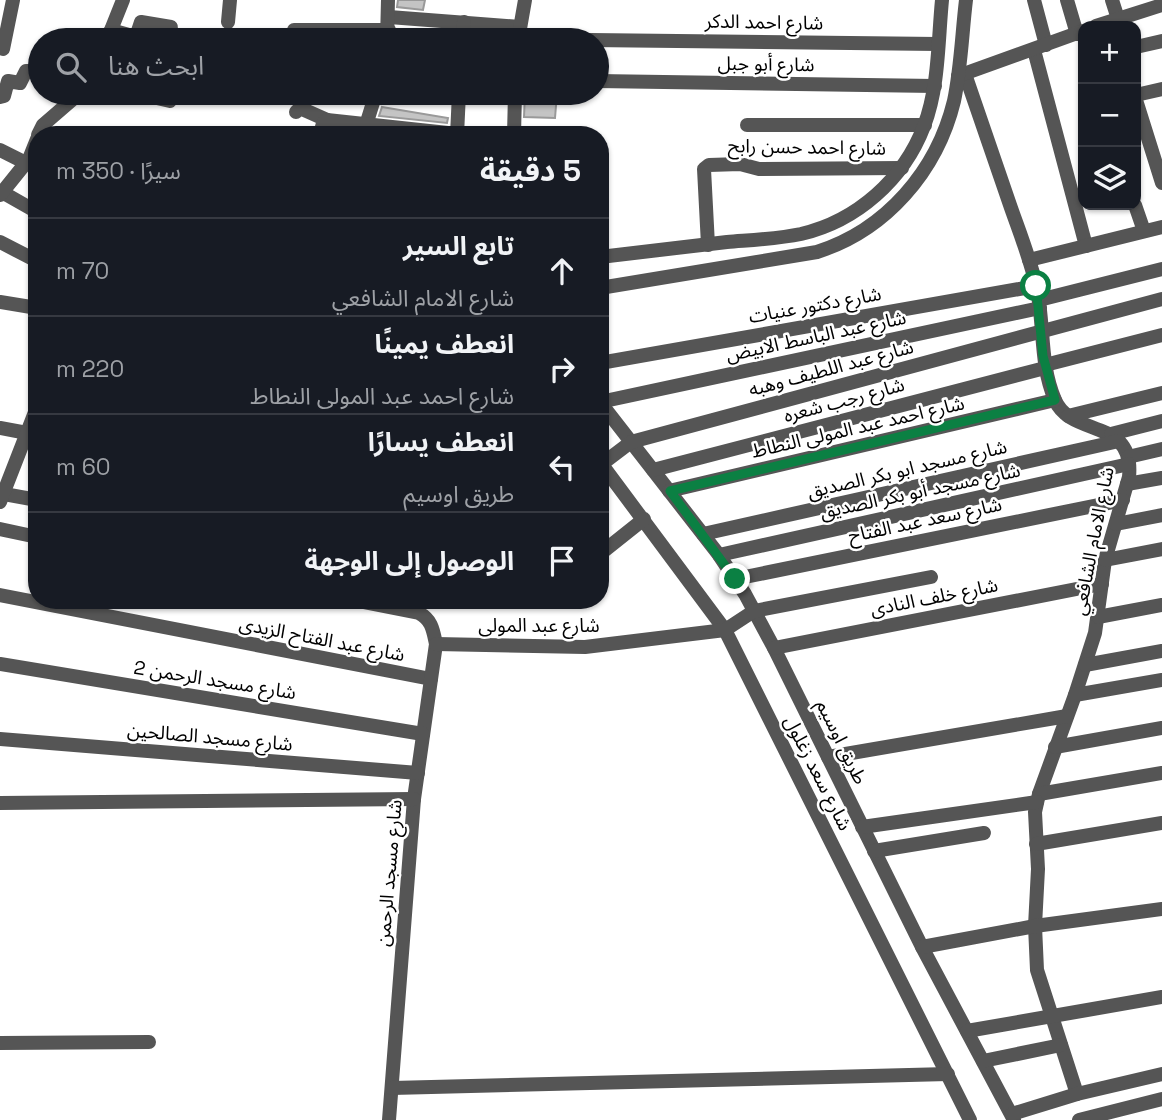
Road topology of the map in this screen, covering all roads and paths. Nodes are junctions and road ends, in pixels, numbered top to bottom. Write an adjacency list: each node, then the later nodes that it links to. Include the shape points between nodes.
1 (13, 0): 31 (street)
2 (124, 0): 17 (street)
3 (230, 0): 14 (street)
4 (388, 0): 19 (street)
5 (942, 0): 28 (street)
6 (966, 0): 33 (street)
7 (1034, 0): 30 (street)
8 (1067, 0): 24 (street)
9 (1112, 0): 12 (street)
10 (520, 2): 23 (street)
11 (1162, 5): 13 (street)
12 (1119, 21)
13 (1122, 21)
14 (228, 22)
15 (464, 22): 20 (street); 21 (street); 22 (street)
16 (171, 27): 18 (street, via 141,22)
17 (112, 28)
18 (139, 28)
19 (389, 28)
20 (400, 28)
21 (464, 28)
22 (492, 28)
23 (519, 28)
24 (1078, 28)
25 (1078, 37): 30 (street)
26 (609, 40): 28 (street, شارع احمد الدكر)
27 (1162, 41): 29 (street)
28 (938, 44): 36 (street)
29 (1141, 46)
30 (1040, 48): 33 (street); 67 (street)
31 (3, 49)
32 (28, 71): 38 (street, via 20,83 8,81)
33 (961, 75): 39 (street); 71 (street)
34 (609, 81): 36 (street, شارع أبو جبل)
35 (1162, 89): 37 (street)
36 (934, 91): 39 (street, شارع أبو جبل); 49 (street)
37 (1141, 95)
38 (0, 97)
39 (954, 100): 73 (street, via 940,143 924,171 896,205 865,231 817,252)
40 (66, 105): 50 (street)
41 (372, 105): 47 (street)
42 (458, 105): 53 (street)
43 (515, 105): 54 (street)
44 (296, 112): 46 (street, via 300,108)
45 (1141, 114): 59 (street)
46 (327, 120): 47 (street); 51 (street)
47 (366, 125): 52 (street)
48 (747, 125): 49 (street)
49 (925, 125): 58 (street)
50 (43, 126)
51 (322, 126)
52 (376, 126)
53 (457, 126)
54 (514, 126)
55 (0, 150): 57 (street)
56 (28, 159): 57 (street)
57 (26, 163): 60 (street)
58 (902, 168): 66 (street, via 878,194 833,223 799,234); 66 (street, شارع احمد حسن رابح, via 759,169 709,164 704,169)
59 (1162, 183)
60 (1, 194): 61 (street)
61 (28, 208)
62 (1137, 210): 64 (street)
63 (1162, 227): 64 (street)
64 (1144, 231): 67 (street)
65 (0, 242): 69 (street)
66 (708, 245): 68 (street)
67 (1086, 246): 71 (street)
68 (691, 247): 70 (street); 73 (street)
69 (28, 256)
70 (609, 256)
71 (1029, 260): 75 (street)
72 (1162, 269): 75 (street)
73 (694, 272): 74 (street)
74 (609, 286)
75 (1038, 298): 79 (street); 81 (street, شارع دكتور عنيات); 84 (street, شارع عبد الباسط الابيض)
76 (1162, 299): 79 (street, شارع عبد اللطيف وهبه)
77 (0, 302): 78 (street)
78 (28, 307)
79 (1042, 331): 82 (street); 93 (street, شارع عبد اللطيف وهبه)
80 (1162, 335): 82 (street, شارع رجب شعره)
81 (609, 362)
82 (1045, 366): 85 (street); 99 (street, شارع رجب شعره)
83 (1162, 393): 87 (street)
84 (609, 400)
85 (1055, 400): 87 (street); 103 (street, شارع احمد عبد المولى النطاط)
86 (609, 414): 93 (street, طريق اوسيم)
87 (1068, 416): 90 (street)
88 (1162, 421): 90 (street, شارع مسجد ابو بكر الصديق)
89 (0, 428): 91 (street)
90 (1115, 438): 98 (street, شارع الامام الشافعي); 111 (street, شارع مسجد ابو بكر الصديق)
91 (28, 439)
92 (28, 441): 97 (street)
93 (631, 442): 95 (street); 99 (street, طريق اوسيم)
94 (1162, 449): 98 (street, شارع مسجد أبو بكر الصديق)
95 (609, 457)
96 (0, 458): 97 (street)
97 (17, 459): 104 (street)
98 (1129, 460): 102 (street, شارع الامام الشافعي); 115 (street, شارع مسجد أبو بكر الصديق)
99 (653, 470): 103 (street, طريق اوسيم)
100 (609, 474): 108 (street, شارع سعد زغلول)
101 (1162, 478): 102 (street)
102 (1127, 484): 106 (street, شارع الامام الشافعي)
103 (670, 491): 111 (street, طريق اوسيم)
104 (1, 499): 105 (street)
105 (28, 500)
106 (1123, 500): 109 (street, شارع الامام الشافعي); 118 (street, شارع سعد عبد الفتاح)
107 (1162, 515): 109 (street)
108 (643, 519): 113 (street); 127 (street, شارع سعد زغلول)
109 (1116, 524): 116 (street, شارع الامام الشافعي)
110 (0, 530): 112 (street)
111 (703, 534): 115 (street, طريق اوسيم)
112 (28, 535)
113 (609, 547)
114 (1162, 549): 116 (street)
115 (719, 555): 118 (street, طريق اوسيم)
116 (1105, 560): 119 (street, شارع الامام الشافعي)
117 (931, 577): 125 (street)
118 (735, 579): 125 (street, طريق اوسيم)
119 (1102, 583): 126 (street, شارع الامام الشافعي); 129 (street, شارع خلف النادى)
120 (0, 596): 121 (street, شارع عبد الفتاح الزيدى)
121 (28, 601)
122 (1162, 605): 126 (street)
123 (68, 609): 133 (street, شارع عبد الفتاح الزيدى)
124 (399, 609): 128 (street, via 419,613 431,623)
125 (754, 611): 127 (street); 129 (street, طريق اوسيم)
126 (1098, 617): 132 (street, شارع الامام الشافعي)
127 (725, 630): 128 (street, شارع عبد المولى, via 584,647); 162 (street, شارع سعد زغلول)
128 (434, 637): 133 (street, شارع مسجد الرحمن)
129 (774, 648): 141 (street, طريق اوسيم)
130 (1162, 651): 132 (street)
131 (0, 664): 138 (street, شارع مسجد الرحمن 2)
132 (1085, 665): 135 (street, شارع الامام الشافعي)
133 (431, 679): 138 (street, شارع مسجد الرحمن)
134 (1162, 680): 135 (street)
135 (1075, 695): 136 (street, شارع الامام الشافعي)
136 (1067, 716): 140 (street, شارع الامام الشافعي); 141 (street)
137 (1162, 728): 140 (street)
138 (423, 734): 142 (street, شارع مسجد الرحمن)
139 (0, 739): 142 (street, شارع مسجد الصالحين)
140 (1055, 747): 144 (street, شارع الامام الشافعي)
141 (828, 757): 148 (street, طريق اوسيم)
142 (418, 773): 145 (street, شارع مسجد الرحمن)
143 (1162, 773): 144 (street)
144 (1038, 798): 148 (street); 150 (street, شارع الامام الشافعي)
145 (414, 799): 146 (street); 164 (street, شارع مسجد الرحمن)
146 (0, 803)
147 (1162, 823): 150 (street)
148 (862, 827): 151 (street, طريق اوسيم)
149 (984, 833): 151 (street)
150 (1036, 844): 153 (street, شارع الامام الشافعي)
151 (874, 851): 154 (street, طريق اوسيم)
152 (1162, 909): 153 (street)
153 (1035, 926): 154 (street); 156 (street, شارع الامام الشافعي, via 1037,970)
154 (922, 947): 157 (street, طريق اوسيم)
155 (1162, 998): 156 (street)
156 (1051, 1017): 157 (street); 160 (street, شارع الامام الشافعي)
157 (967, 1031): 161 (street, طريق اوسيم)
158 (149, 1042): 159 (street)
159 (0, 1043)
160 (1060, 1045): 161 (street); 165 (street, شارع الامام الشافعي)
161 (983, 1061): 167 (street, طريق اوسيم)
162 (948, 1074): 164 (street); 169 (street, شارع سعد زغلول)
163 (1162, 1074): 165 (street)
164 (392, 1088): 168 (street, شارع مسجد الرحمن)
165 (1077, 1094): 167 (street)
166 (1162, 1099): 170 (street)
167 (1013, 1117)
168 (389, 1120)
169 (970, 1120)
170 (1079, 1120)

